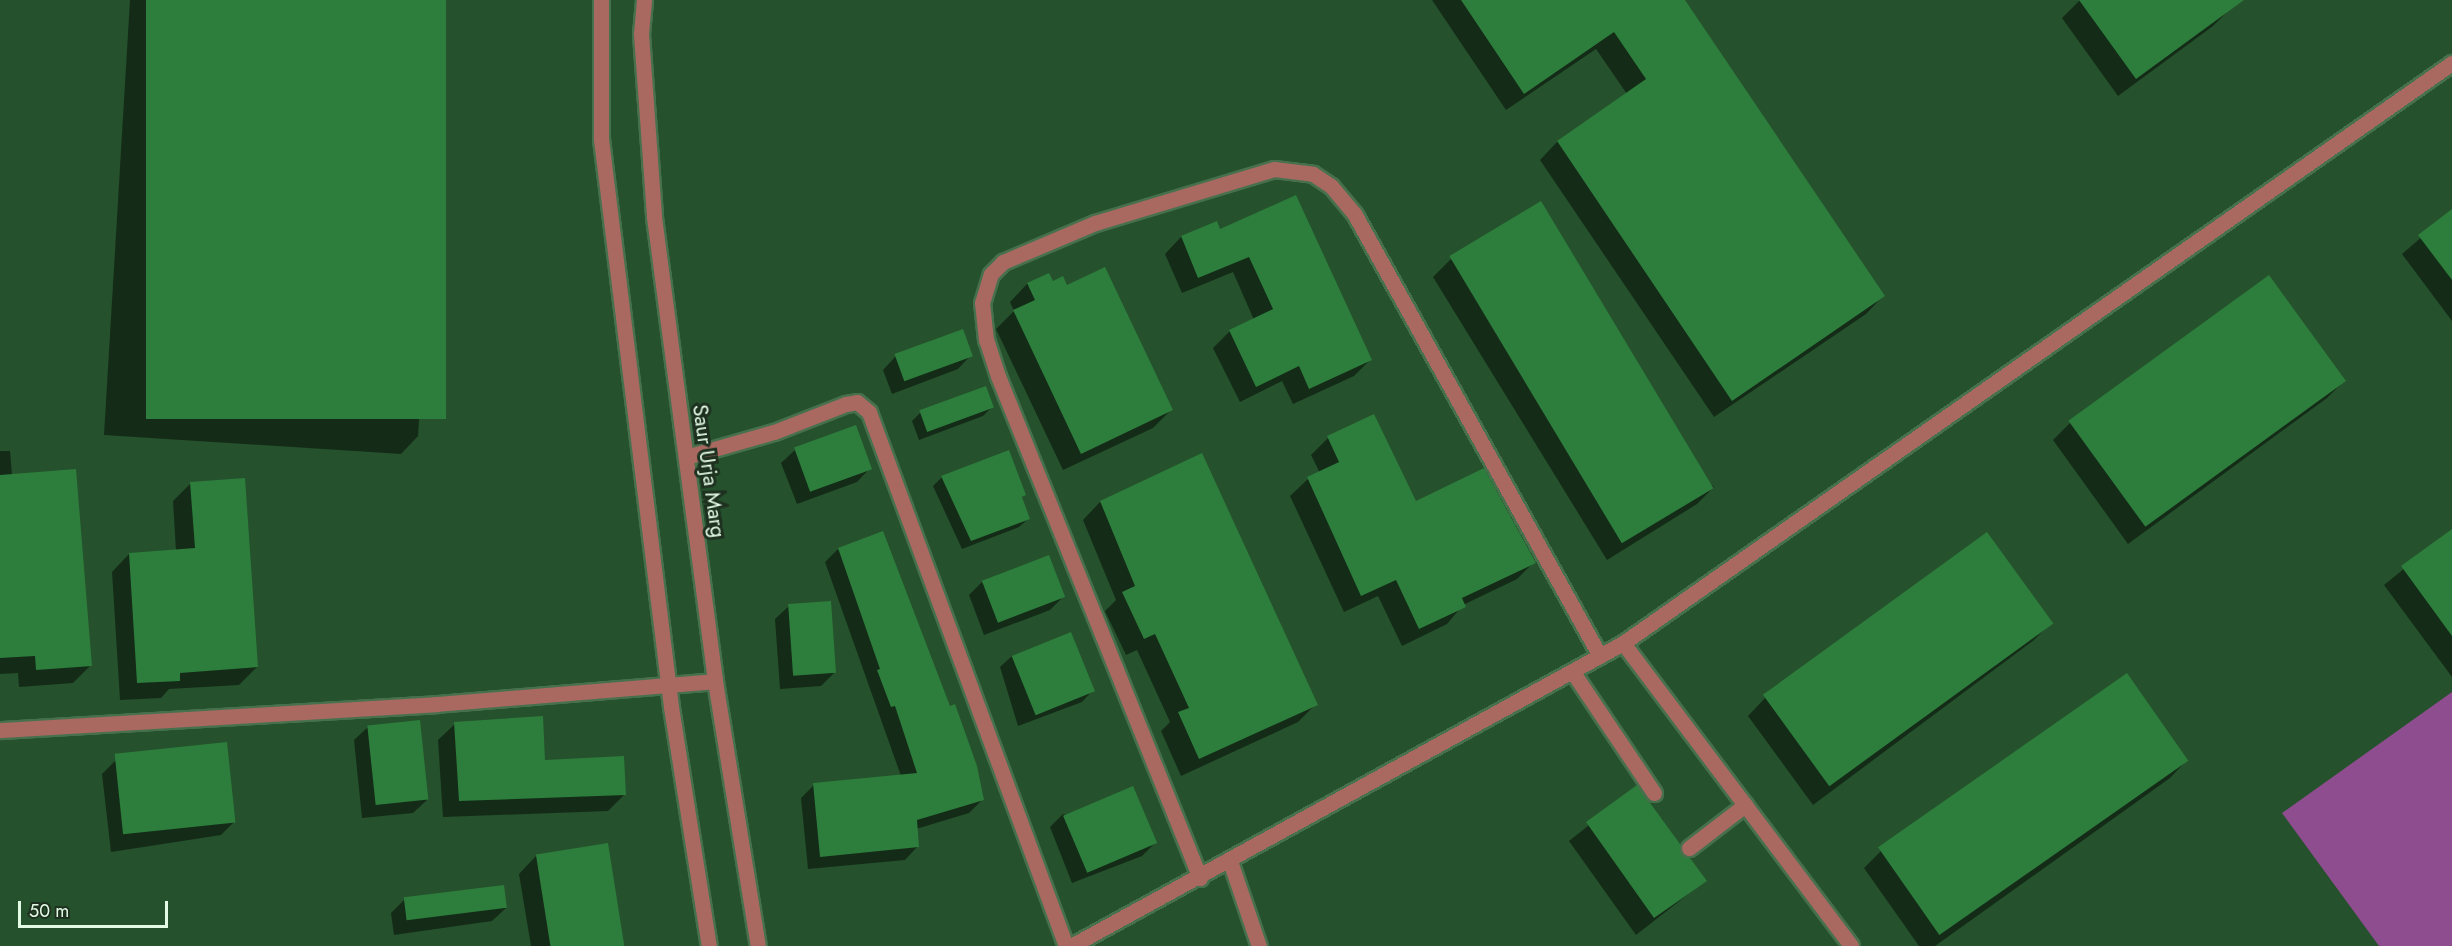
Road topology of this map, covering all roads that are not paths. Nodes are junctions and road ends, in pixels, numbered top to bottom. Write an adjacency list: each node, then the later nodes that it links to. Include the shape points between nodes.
1 (601, 0): 9 (street, via 602,138)
2 (644, 0): 4 (street, Saur Urja Marg, via 641,35 654,217)
3 (2452, 63): 5 (street)
4 (686, 457): 8 (street, Saur Urja Marg); 18 (street, via 774,432 846,404 857,402 869,412)
5 (1623, 643): 6 (street); 12 (street)
6 (1600, 656): 7 (street); 15 (street, via 1355,215 1331,186 1313,174 1274,169 1095,223 1003,262 990,274 983,289 986,340)
7 (1572, 671): 11 (street); 14 (street)
8 (715, 681): 9 (street); 17 (street, Saur Urja Marg)
9 (669, 685): 10 (street, via 436,704); 16 (street)
10 (0, 730)
11 (1654, 793)
12 (1745, 805): 13 (street); 21 (street)
13 (1689, 848)
14 (1230, 861): 15 (street); 20 (street)
15 (1200, 878): 19 (street)
16 (709, 946)
17 (758, 946)
18 (1066, 946)
19 (1071, 946)
20 (1259, 946)
21 (1851, 946)

